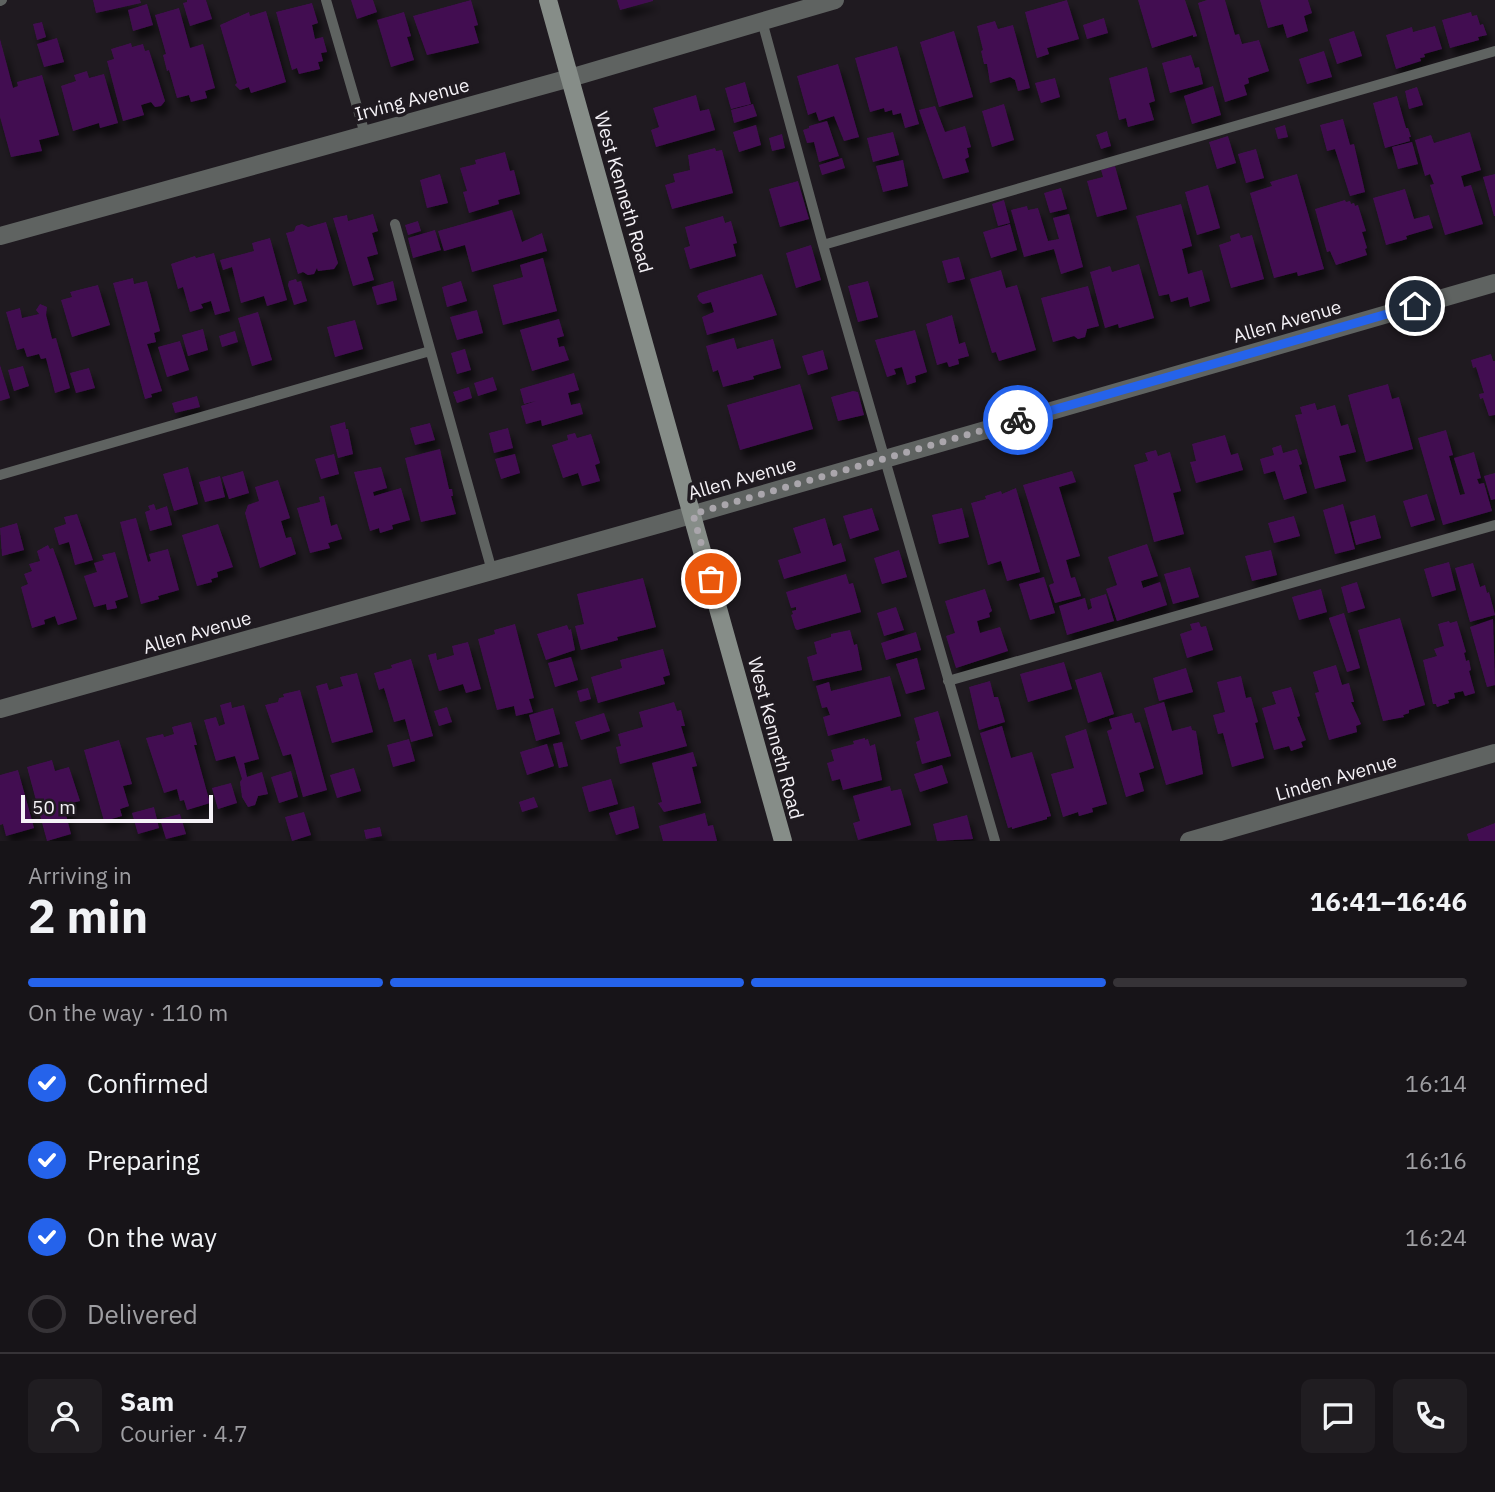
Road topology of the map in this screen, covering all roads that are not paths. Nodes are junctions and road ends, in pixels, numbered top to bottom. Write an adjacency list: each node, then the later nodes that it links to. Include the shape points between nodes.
1 (326, 0): 7 (lane)
2 (548, 0): 6 (street, West Kenneth Road)
3 (835, 0): 4 (street, Irving Avenue)
4 (762, 21): 6 (street, Irving Avenue); 10 (lane)
5 (1495, 51): 10 (lane)
6 (570, 78): 7 (street, Irving Avenue); 15 (street, West Kenneth Road)
7 (365, 134): 9 (street, Irving Avenue)
8 (395, 225): 12 (lane)
9 (0, 236)
10 (823, 245): 13 (lane)
11 (1495, 283): 13 (street, Allen Avenue)
12 (430, 351): 14 (lane); 17 (lane)
13 (885, 459): 15 (street, Allen Avenue); 18 (lane)
14 (0, 475)
15 (693, 514): 17 (street, Allen Avenue); 21 (street, West Kenneth Road)
16 (1495, 525): 18 (lane)
17 (492, 571): 19 (street, Allen Avenue)
18 (948, 681): 22 (lane)
19 (0, 709)
20 (1495, 753): 23 (street, Linden Avenue)
21 (783, 841)
22 (995, 841)
23 (1189, 841)

